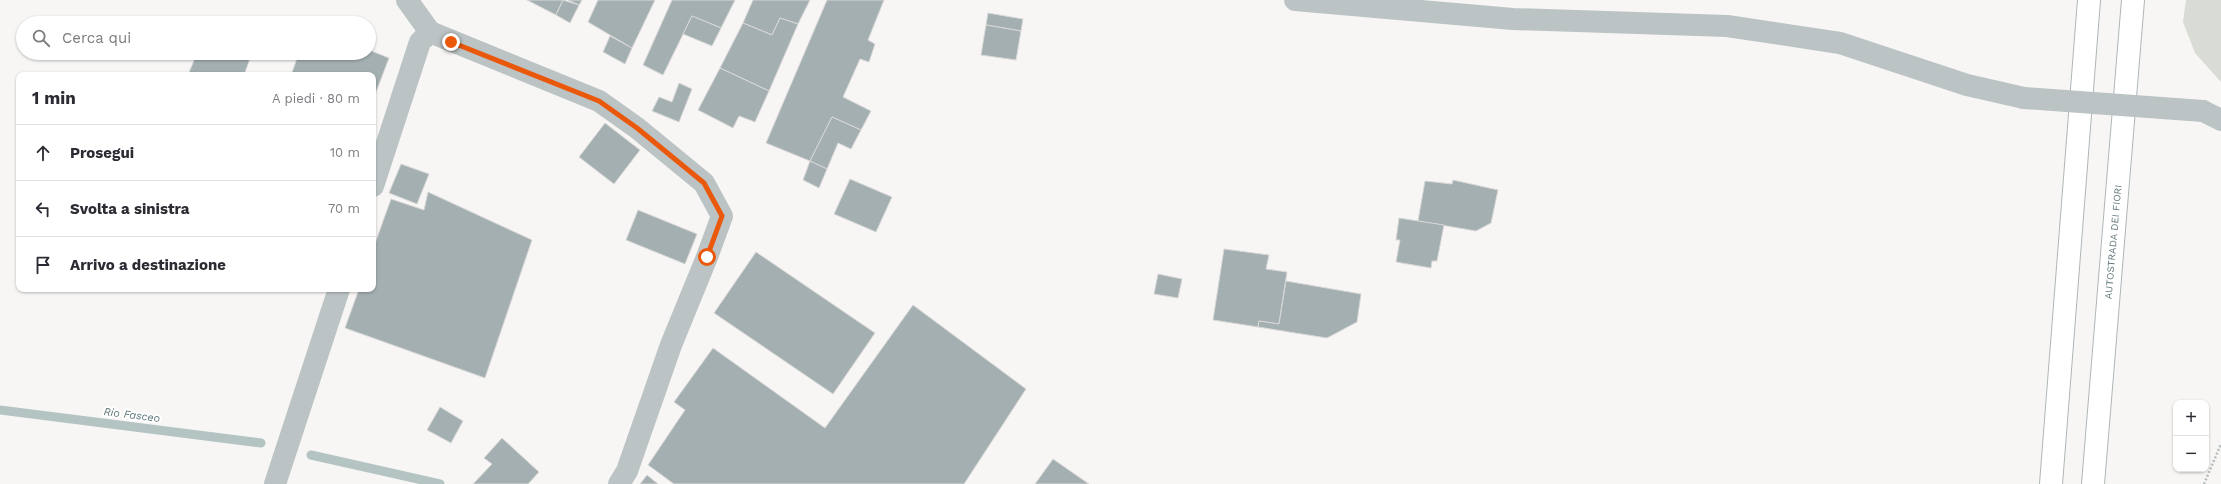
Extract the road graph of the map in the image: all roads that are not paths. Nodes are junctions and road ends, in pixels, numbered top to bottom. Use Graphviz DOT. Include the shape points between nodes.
graph roads {
  1 [pos="407,0"];
  2 [pos="1295,0"];
  3 [pos="2089,0"];
  4 [pos="2133,0"];
  5 [pos="430,32"];
  6 [pos="2212,115"];
  7 [pos="376,177"];
  8 [pos="338,292"];
  9 [pos="274,484"];
  10 [pos="619,484"];
  11 [pos="2051,484"];
  12 [pos="2093,484"];
  1 -- 5 [label="street"];
  2 -- 6 [label="street, bridge" via="1513,19 1727,26 1840,43 1967,85 2024,98"];
  3 -- 11 [label="highway"];
  4 -- 12 [label="highway, AUTOSTRADA DEI FIORI"];
  5 -- 7 [label="street" via="420,42"];
  5 -- 10 [label="street" via="599,101 637,128 704,183 722,216 670,345 627,471"];
  8 -- 9 [label="street"];
}
